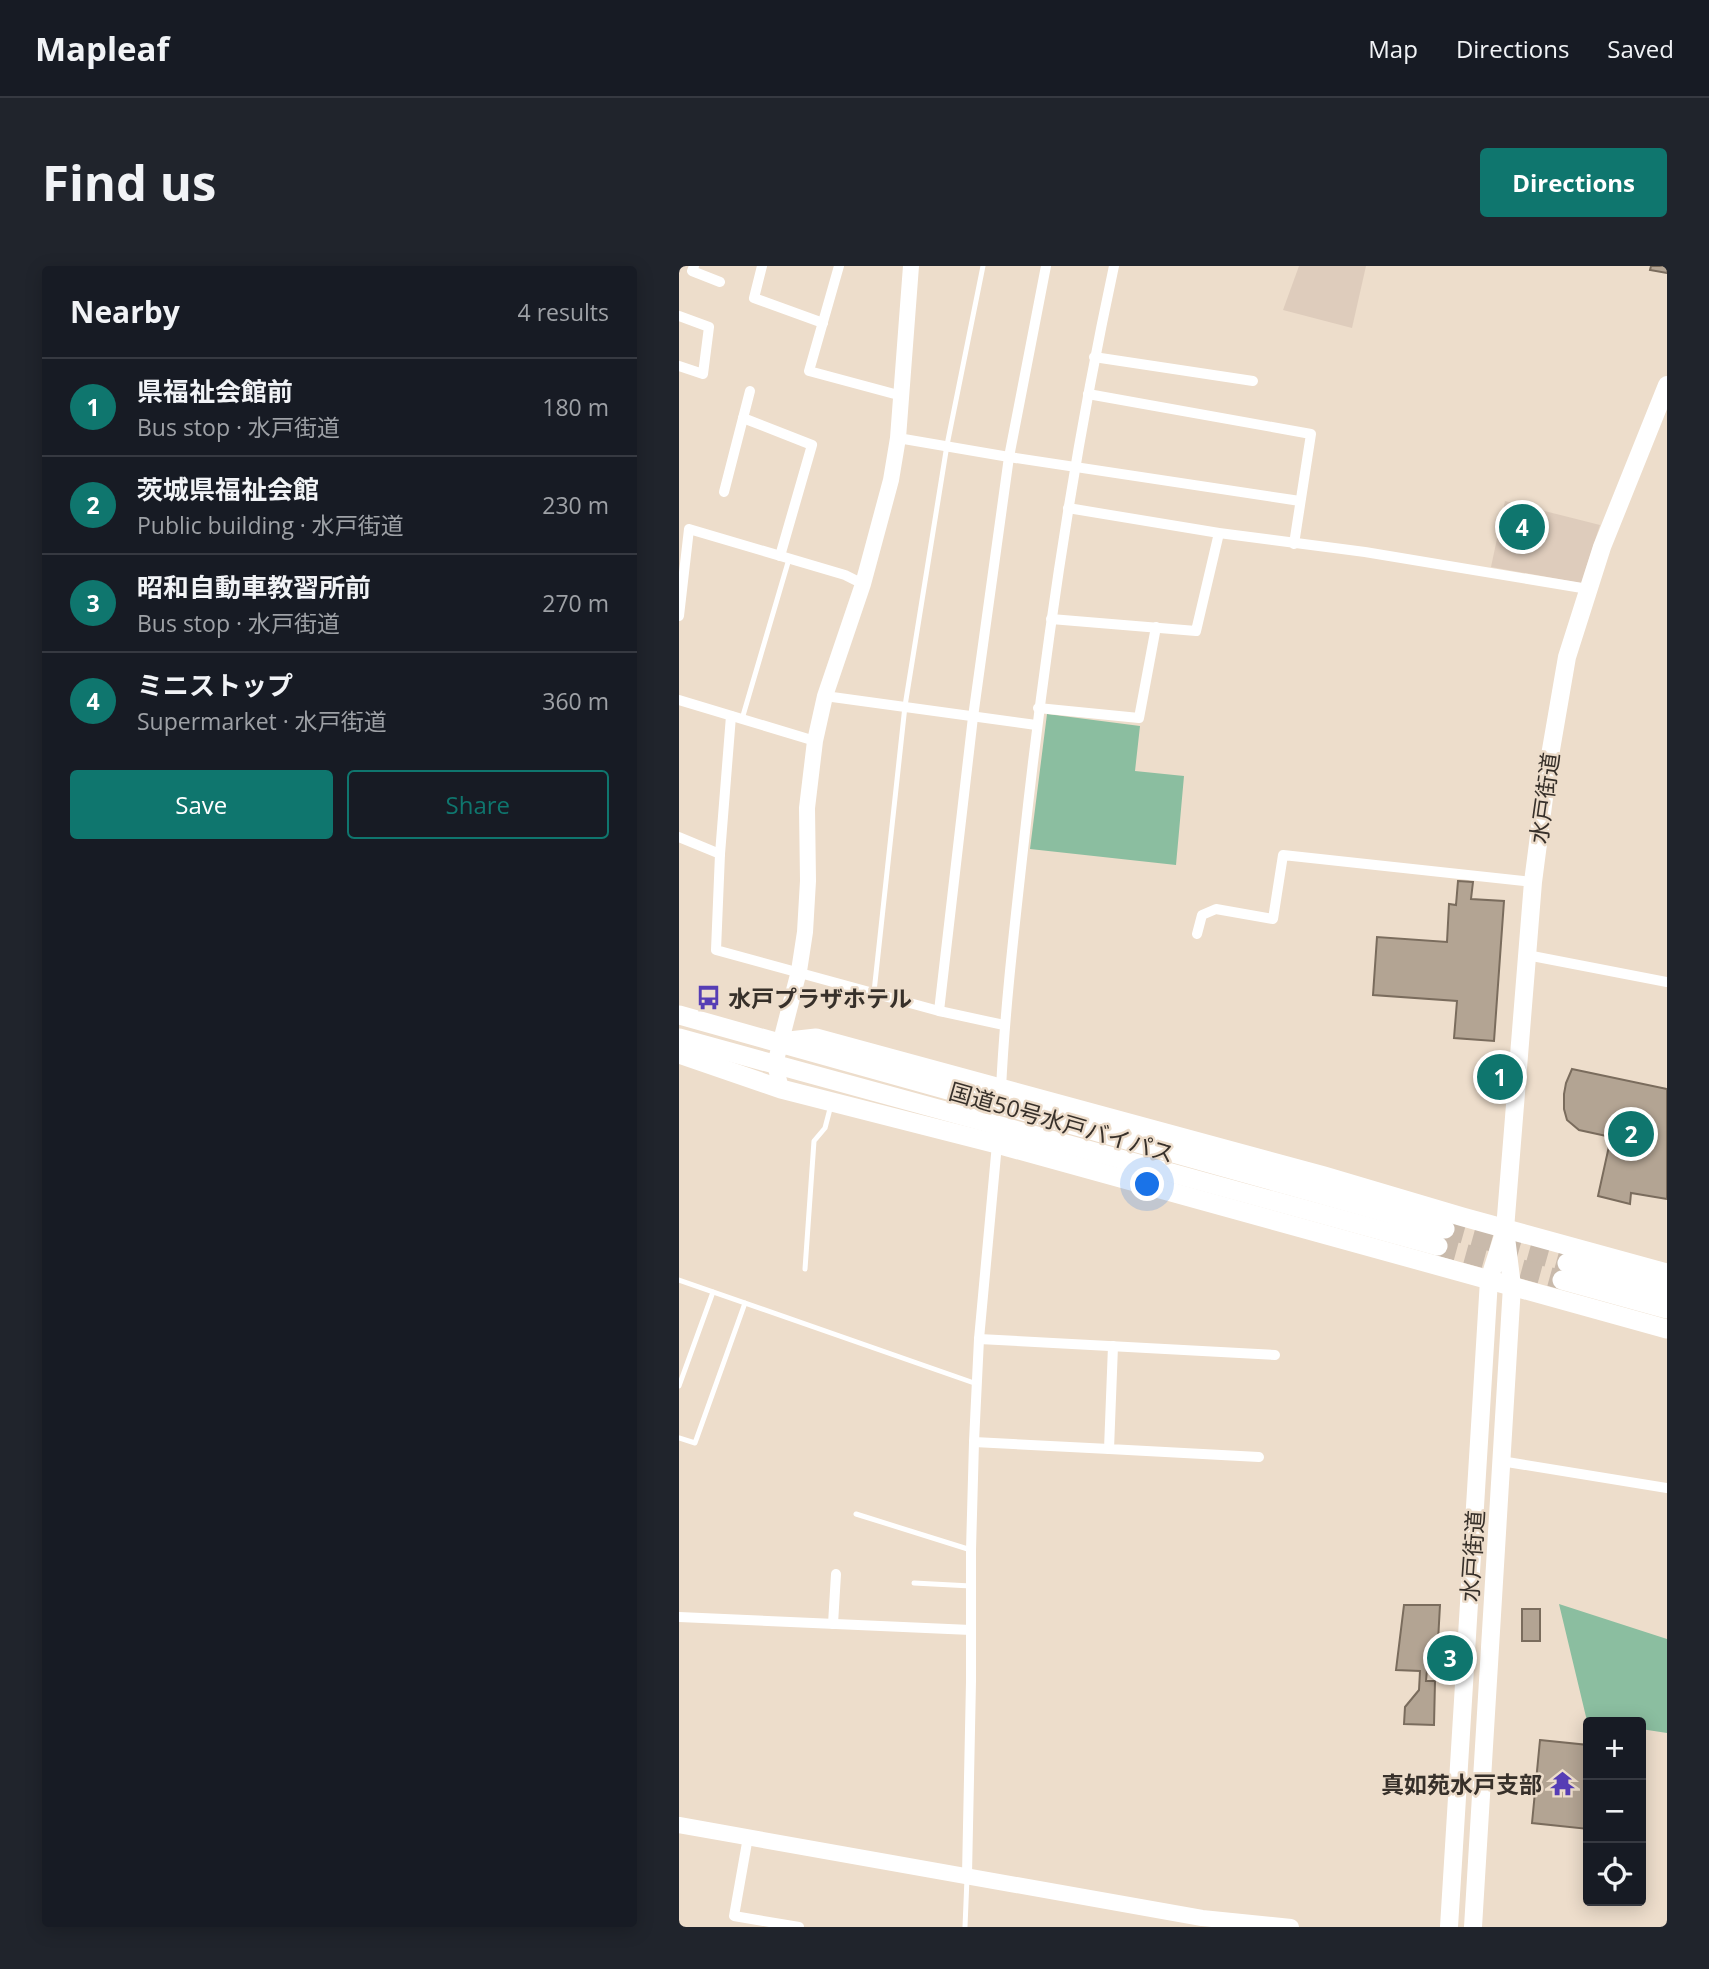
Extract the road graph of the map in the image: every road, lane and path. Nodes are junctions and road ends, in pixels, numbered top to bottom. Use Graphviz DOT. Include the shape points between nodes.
graph roads {
  1 [pos="694,266"];
  2 [pos="762,266"];
  3 [pos="839,266"];
  4 [pos="911,266"];
  5 [pos="983,266"];
  6 [pos="1046,266"];
  7 [pos="1115,266"];
  8 [pos="720,282"];
  9 [pos="679,316"];
  10 [pos="823,323"];
  11 [pos="1094,357"];
  12 [pos="679,366"];
  13 [pos="1252,381"];
  14 [pos="1667,385"];
  15 [pos="750,391"];
  16 [pos="1088,394"];
  17 [pos="902,396"];
  18 [pos="743,418"];
  19 [pos="898,438"];
  20 [pos="947,445"];
  21 [pos="1009,457"];
  22 [pos="1075,466"];
  23 [pos="724,492"];
  24 [pos="1300,501"];
  25 [pos="1068,508"];
  26 [pos="684,528"];
  27 [pos="1219,533"];
  28 [pos="1294,544"];
  29 [pos="784,557"];
  30 [pos="863,584"];
  31 [pos="1588,589"];
  32 [pos="679,616"];
  33 [pos="1052,620"];
  34 [pos="1156,627"];
  35 [pos="825,696"];
  36 [pos="679,700"];
  37 [pos="905,706"];
  38 [pos="1038,708"];
  39 [pos="973,716"];
  40 [pos="737,717"];
  41 [pos="1036,725"];
  42 [pos="815,741"];
  43 [pos="679,837"];
  44 [pos="720,854"];
  45 [pos="1533,882"];
  46 [pos="1197,934"];
  47 [pos="1527,955"];
  48 [pos="799,971"];
  49 [pos="1667,982"];
  50 [pos="874,992"];
  51 [pos="940,1011"];
  52 [pos="679,1015"];
  53 [pos="1004,1025"];
  54 [pos="679,1038"];
  55 [pos="780,1042"];
  56 [pos="679,1055"];
  57 [pos="775,1064"];
  58 [pos="1001,1088"];
  59 [pos="781,1089"];
  60 [pos="831,1102"];
  61 [pos="997,1144"];
  62 [pos="1505,1229"];
  63 [pos="805,1269"];
  64 [pos="1667,1273"];
  65 [pos="1489,1280"];
  66 [pos="680,1281"];
  67 [pos="1513,1286"];
  68 [pos="679,1290"];
  69 [pos="1667,1291"];
  70 [pos="713,1292"];
  71 [pos="745,1303"];
  72 [pos="1667,1309"];
  73 [pos="1667,1329"];
  74 [pos="979,1339"];
  75 [pos="1113,1346"];
  76 [pos="1275,1354"];
  77 [pos="977,1384"];
  78 [pos="679,1386"];
  79 [pos="679,1438"];
  80 [pos="974,1442"];
  81 [pos="1109,1449"];
  82 [pos="1259,1457"];
  83 [pos="1501,1461"];
  84 [pos="1667,1488"];
  85 [pos="856,1514"];
  86 [pos="971,1550"];
  87 [pos="836,1574"];
  88 [pos="914,1583"];
  89 [pos="971,1586"];
  90 [pos="679,1617"];
  91 [pos="833,1624"];
  92 [pos="971,1630"];
  93 [pos="679,1825"];
  94 [pos="748,1837"];
  95 [pos="967,1875"];
  96 [pos="766,1924"];
  97 [pos="1229,1924"];
  98 [pos="799,1927"];
  99 [pos="965,1927"];
  100 [pos="1291,1927"];
  101 [pos="1449,1927"];
  102 [pos="1473,1927"];
  1 -- 8 [label="street" via="692,271"];
  2 -- 10 [label="street" via="754,298"];
  3 -- 10 [label="street"];
  4 -- 17 [label="street"];
  5 -- 20 [label="lane"];
  6 -- 21 [label="street"];
  7 -- 11 [label="street"];
  9 -- 12 [label="street" via="709,327 703,374"];
  10 -- 17 [label="street" via="809,372"];
  11 -- 13 [label="street"];
  11 -- 16 [label="street"];
  14 -- 31 [label="main road, 水戸街道"];
  15 -- 18 [label="street"];
  16 -- 22 [label="street"];
  16 -- 24 [label="street" via="1311,434"];
  17 -- 19 [label="street"];
  18 -- 23 [label="street"];
  18 -- 29 [label="street" via="812,445"];
  19 -- 20 [label="street"];
  19 -- 30 [label="street"];
  20 -- 21 [label="street"];
  20 -- 37 [label="lane"];
  21 -- 22 [label="street"];
  21 -- 39 [label="street"];
  22 -- 24 [label="street"];
  22 -- 25 [label="street"];
  24 -- 28 [label="street"];
  25 -- 27 [label="street"];
  25 -- 33 [label="street"];
  26 -- 29 [label="street"];
  26 -- 32 [label="street"];
  27 -- 28 [label="street"];
  27 -- 34 [label="street" via="1196,631"];
  28 -- 31 [label="street"];
  29 -- 30 [label="street"];
  29 -- 40 [label="lane"];
  30 -- 35 [label="street"];
  31 -- 45 [label="main road, 水戸街道" via="1567,657"];
  33 -- 34 [label="street"];
  33 -- 38 [label="street"];
  34 -- 38 [label="street" via="1139,718"];
  35 -- 37 [label="street"];
  35 -- 42 [label="street"];
  36 -- 40 [label="street"];
  37 -- 39 [label="street"];
  37 -- 50 [label="lane"];
  38 -- 41 [label="street"];
  39 -- 41 [label="street"];
  39 -- 51 [label="street"];
  40 -- 42 [label="street"];
  40 -- 44 [label="street"];
  41 -- 53 [label="street"];
  42 -- 48 [label="street" via="807,808 807,915"];
  43 -- 44 [label="street"];
  44 -- 48 [label="street" via="716,950"];
  45 -- 46 [label="street" via="1283,855 1273,919 1216,909 1202,915"];
  45 -- 47 [label="main road, 水戸街道"];
  47 -- 49 [label="street"];
  47 -- 62 [label="main road, 水戸街道"];
  48 -- 50 [label="street"];
  48 -- 55 [label="street"];
  50 -- 51 [label="street"];
  51 -- 53 [label="street"];
  52 -- 55 [label="highway, 国道50号水戸バイパス"];
  53 -- 58 [label="street"];
  54 -- 57 [label="highway, 国道50号水戸バイパス"];
  55 -- 57 [label="street"];
  55 -- 57 [label="highway, 国道50号水戸バイパス" via="1442,1238"];
  55 -- 58 [label="highway" via="816,1038"];
  56 -- 59 [label="highway"];
  57 -- 59 [label="street"];
  58 -- 62 [label="highway"];
  59 -- 60 [label="highway"];
  60 -- 61 [label="highway"];
  60 -- 63 [label="lane" via="825,1128 814,1141"];
  61 -- 65 [label="highway"];
  61 -- 74 [label="street"];
  62 -- 64 [label="highway"];
  62 -- 65 [label="main road, 水戸街道"];
  62 -- 67 [label="main road, 水戸街道"];
  65 -- 67 [label="highway"];
  65 -- 101 [label="main road, 水戸街道"];
  66 -- 68 [label="lane"];
  66 -- 70 [label="lane"];
  67 -- 73 [label="highway"];
  67 -- 83 [label="main road, 水戸街道"];
  69 -- 72 [label="highway" via="1565,1271"];
  70 -- 71 [label="lane"];
  70 -- 78 [label="lane"];
  71 -- 77 [label="lane"];
  71 -- 79 [label="lane" via="695,1443"];
  74 -- 75 [label="street"];
  74 -- 77 [label="street"];
  75 -- 76 [label="street"];
  75 -- 81 [label="street"];
  77 -- 80 [label="street"];
  80 -- 81 [label="street"];
  80 -- 86 [label="street"];
  81 -- 82 [label="street"];
  83 -- 84 [label="street"];
  83 -- 102 [label="main road, 水戸街道"];
  85 -- 86 [label="lane"];
  86 -- 89 [label="street"];
  87 -- 91 [label="street"];
  88 -- 89 [label="lane"];
  89 -- 92 [label="street"];
  90 -- 91 [label="street"];
  91 -- 92 [label="street"];
  92 -- 95 [label="street"];
  93 -- 94 [label="street"];
  94 -- 95 [label="street"];
  94 -- 96 [label="street" via="734,1916"];
  95 -- 97 [label="street"];
  95 -- 99 [label="lane"];
  96 -- 98 [label="street"];
  97 -- 100 [label="street"];
}
